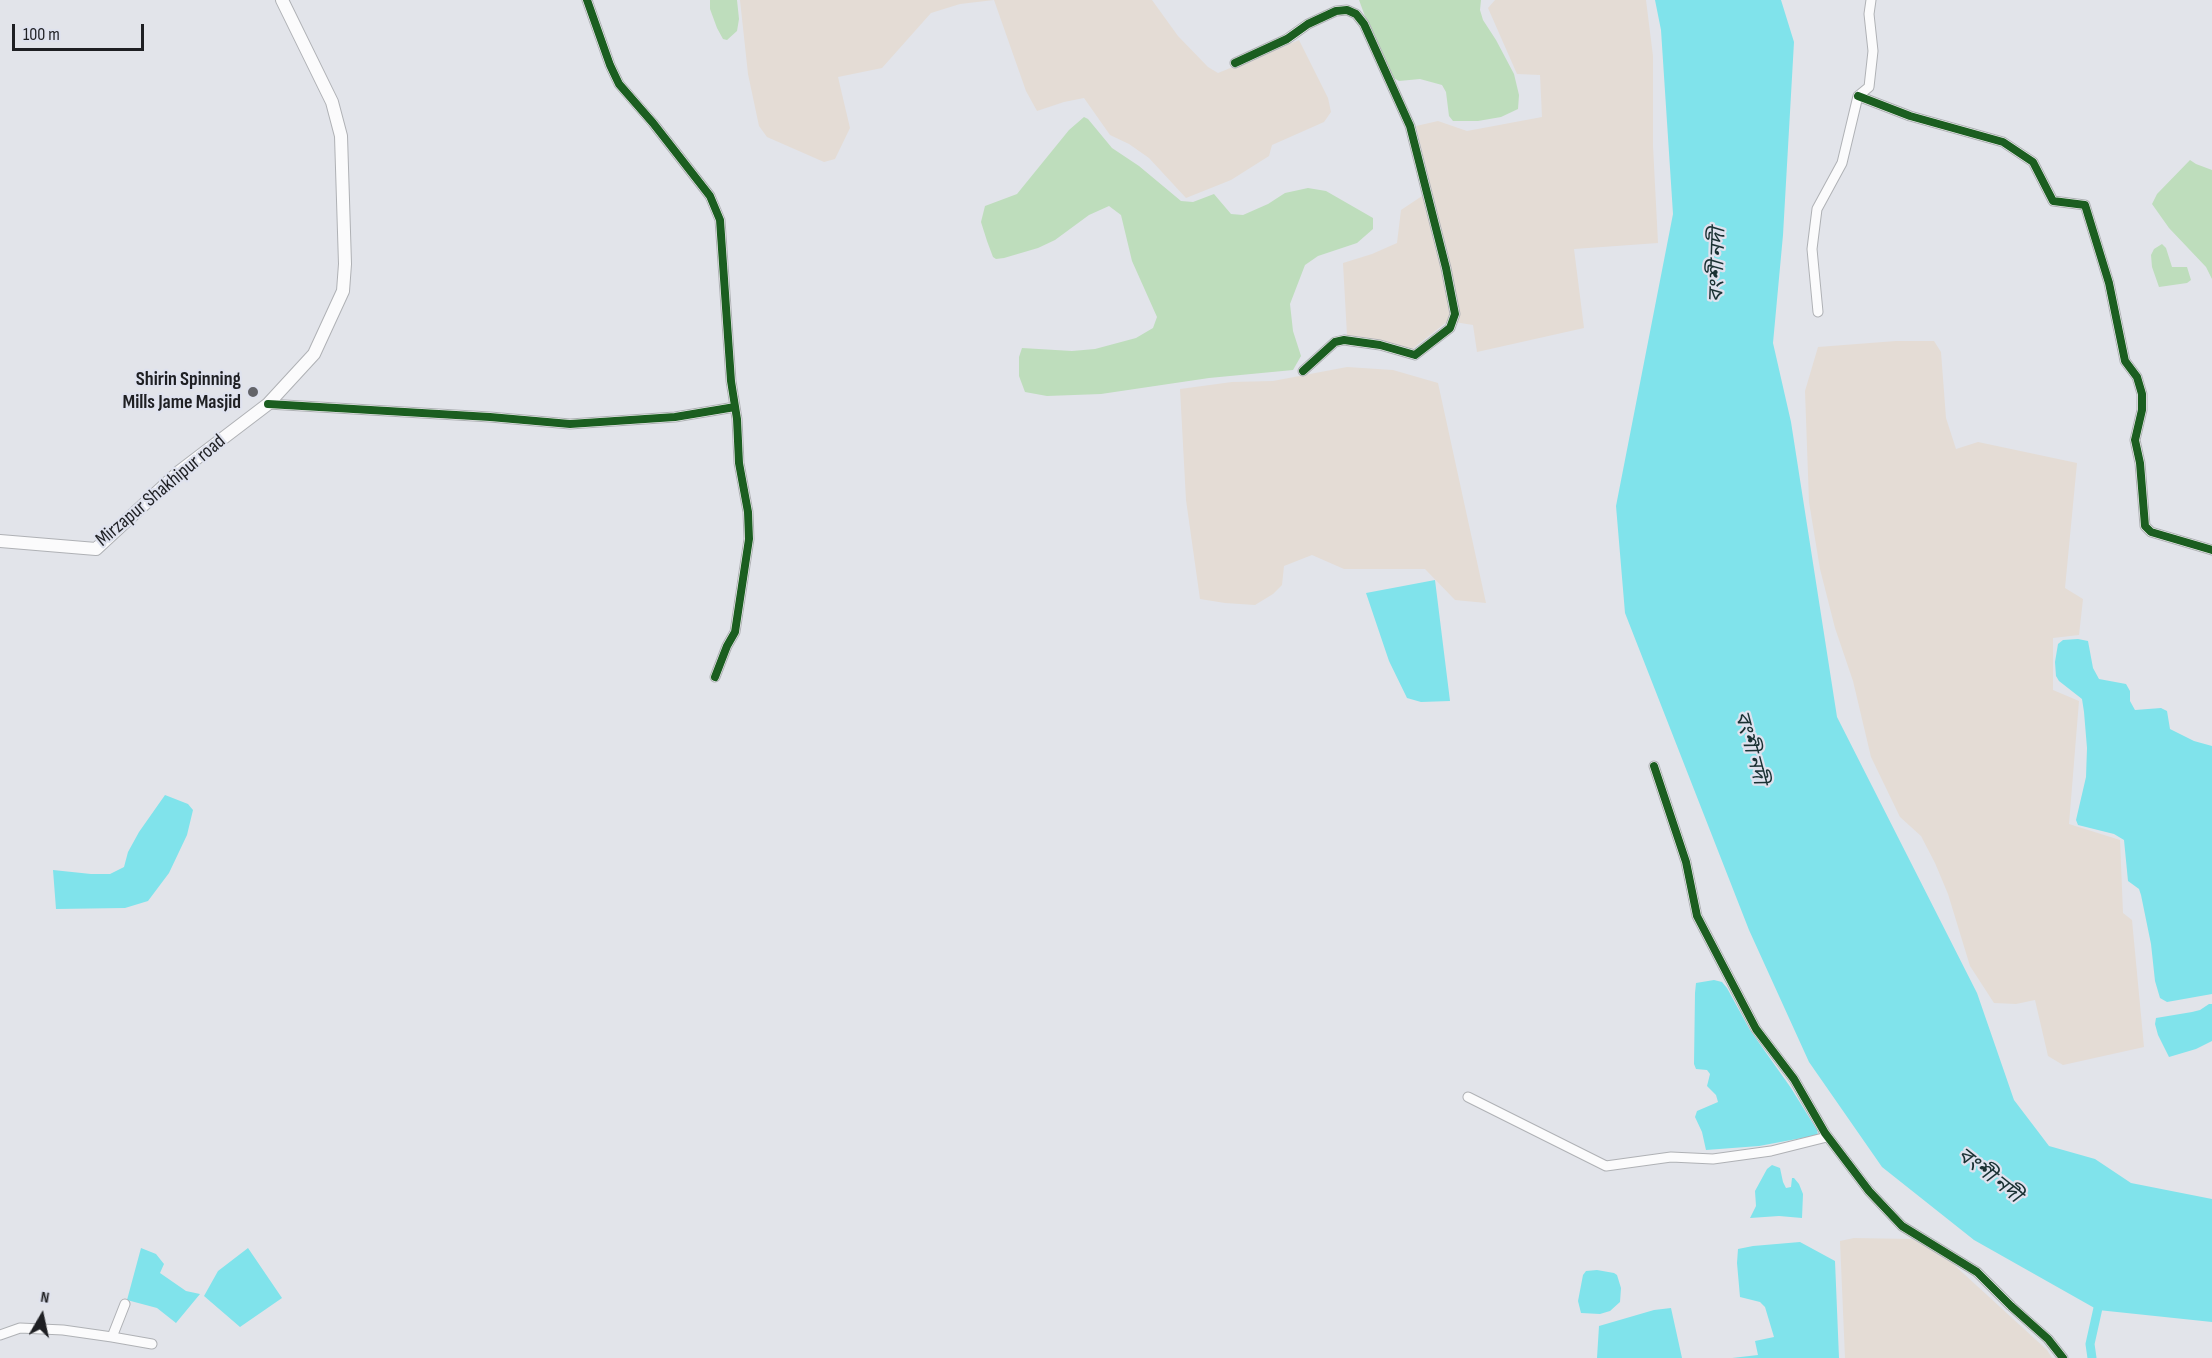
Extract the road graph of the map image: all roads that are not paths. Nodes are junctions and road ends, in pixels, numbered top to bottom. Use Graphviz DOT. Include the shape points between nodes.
graph roads {
  1 [pos="282,0"];
  2 [pos="587,0"];
  3 [pos="1871,0"];
  4 [pos="1235,63"];
  5 [pos="1858,96"];
  6 [pos="1818,312"];
  7 [pos="1303,371"];
  8 [pos="268,404"];
  9 [pos="735,407"];
  10 [pos="0,541"];
  11 [pos="2212,550"];
  12 [pos="715,677"];
  13 [pos="1654,766"];
  14 [pos="1468,1097"];
  15 [pos="1827,1137"];
  16 [pos="125,1305"];
  17 [pos="0,1335"];
  18 [pos="112,1337"];
  19 [pos="152,1344"];
  20 [pos="2063,1358"];
  1 -- 8 [label="main road, Mirzapur Shakhipur road" via="332,102 341,136 345,264 343,291 314,354"];
  2 -- 9 [label="street" via="620,84 710,196 720,220"];
  3 -- 5 [label="street" via="1873,51 1869,87"];
  4 -- 7 [label="street" via="1336,11 1356,14 1410,126 1446,268 1455,314 1450,328 1415,355 1344,340 1335,342"];
  5 -- 6 [label="street" via="1842,163 1817,209 1812,249"];
  5 -- 11 [label="street" via="1910,117 2003,142 2033,162 2053,201 2085,205 2109,283 2125,362 2137,377 2142,394 2135,440 2145,526 2151,532"];
  8 -- 9 [label="street" via="570,424 675,417"];
  8 -- 10 [label="main road, Mirzapur Shakhipur road" via="180,471 96,549"];
  9 -- 12 [label="street" via="749,539 735,632"];
  13 -- 15 [label="street" via="1686,862 1696,916 1756,1029 1794,1079"];
  14 -- 15 [label="street" via="1606,1166 1671,1157 1713,1159 1771,1151"];
  15 -- 20 [label="street" via="1902,1226 1977,1272"];
  16 -- 18 [label="street"];
  17 -- 18 [label="street" via="20,1328"];
  18 -- 19 [label="street"];
}
